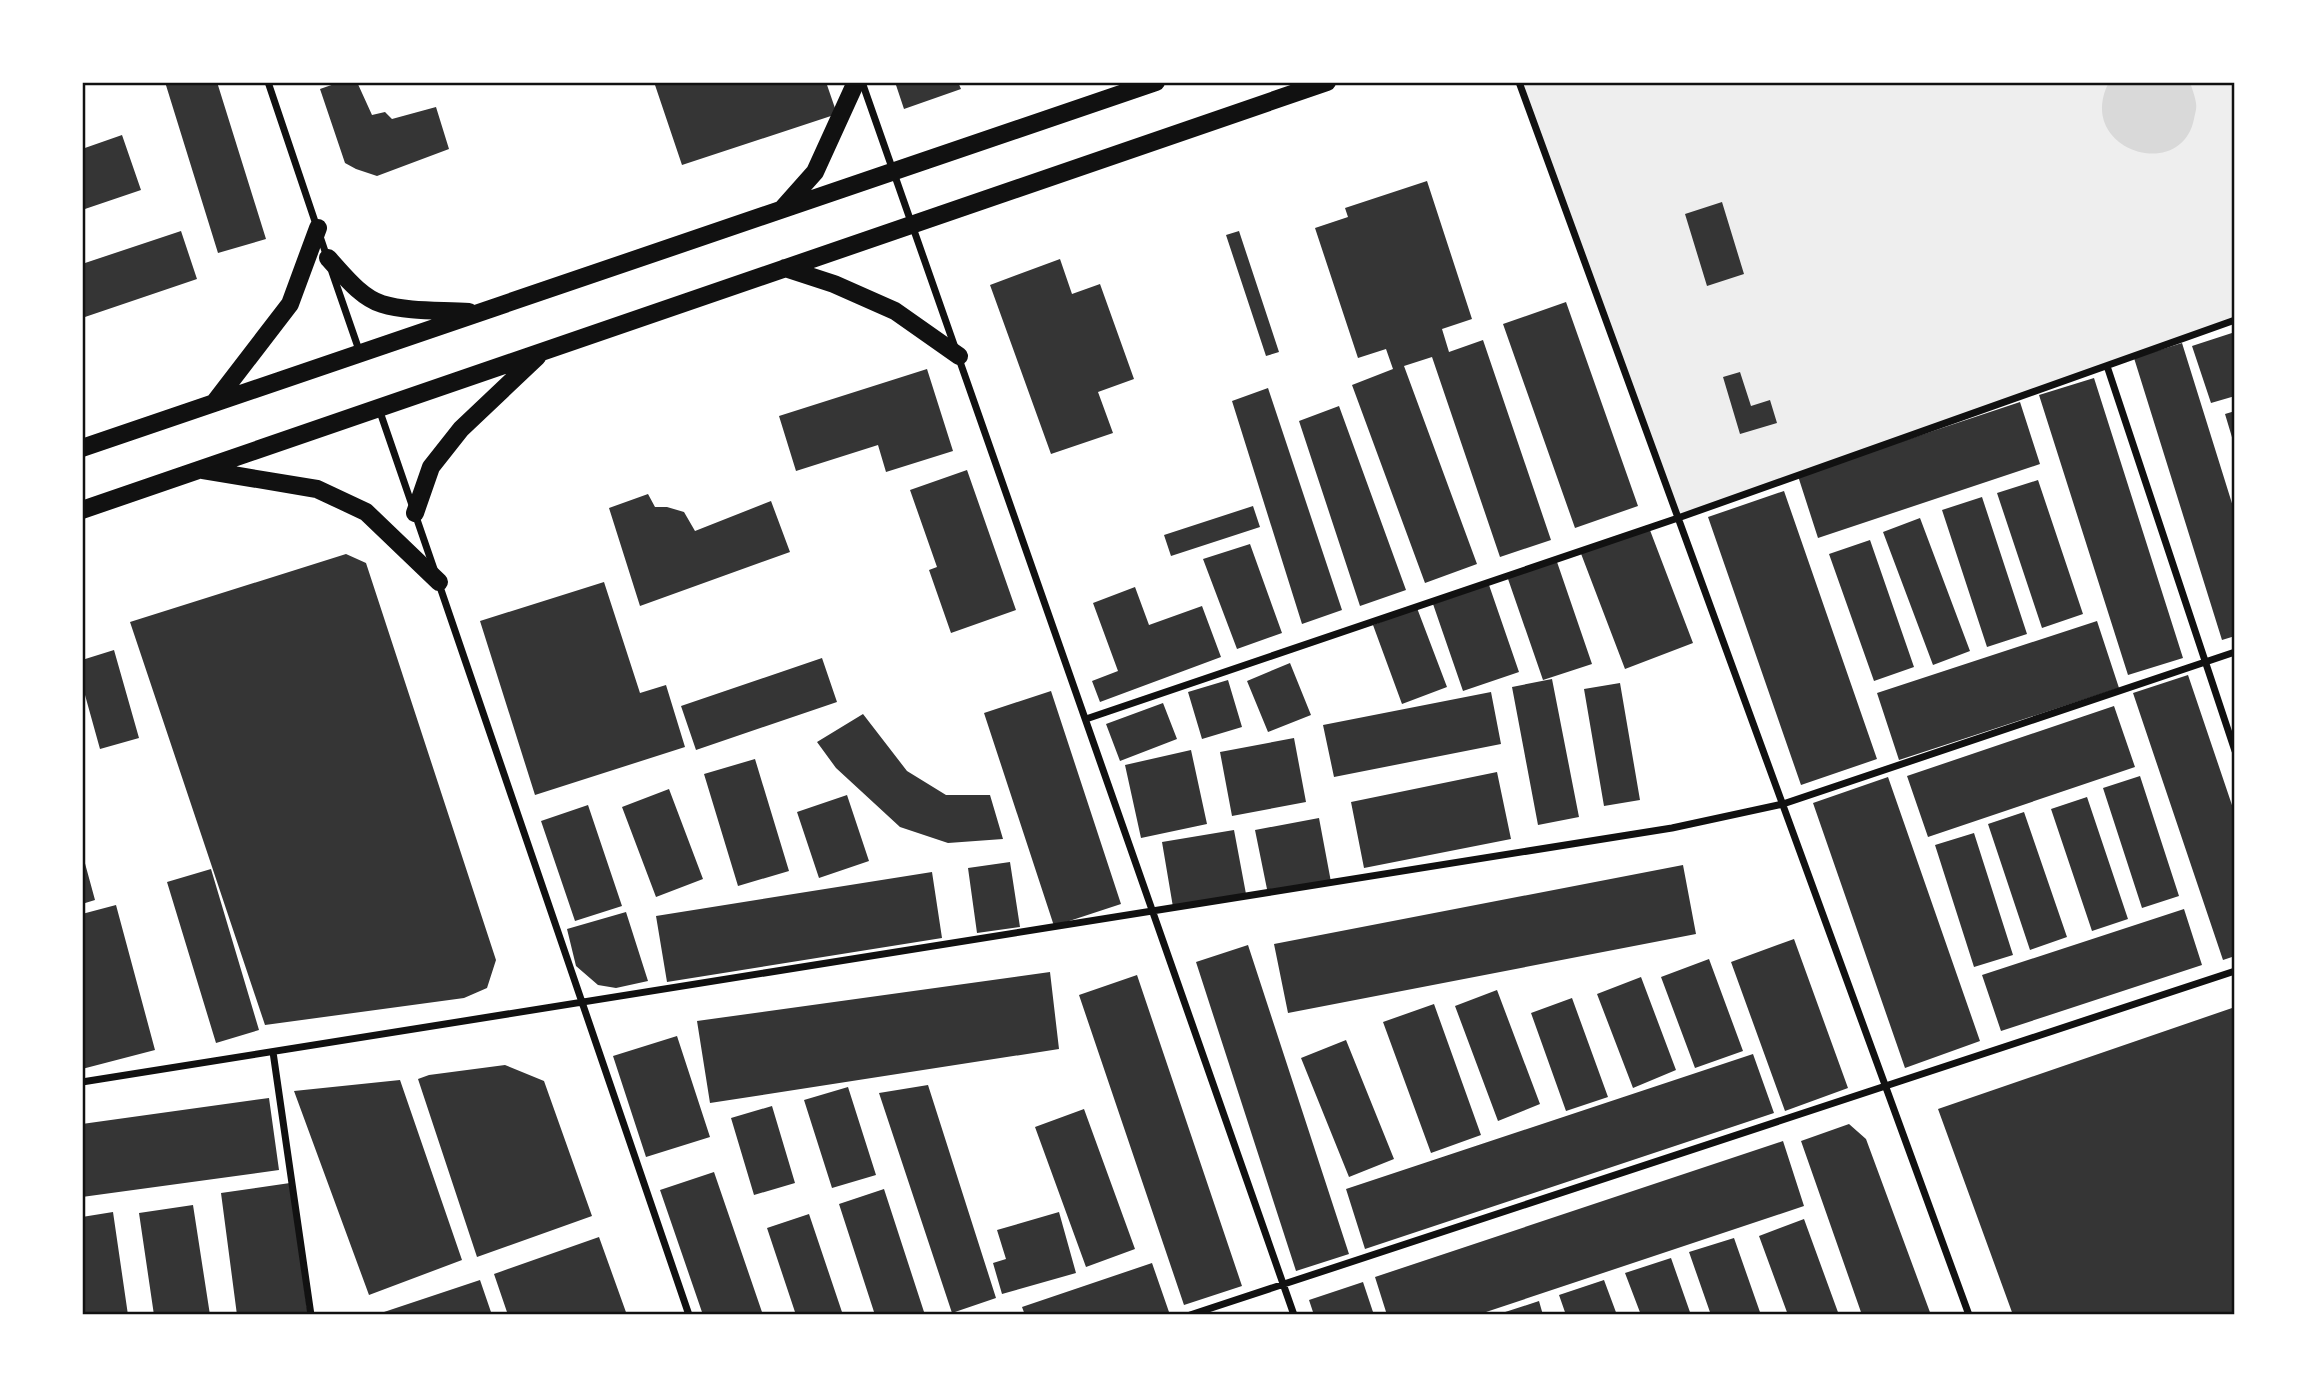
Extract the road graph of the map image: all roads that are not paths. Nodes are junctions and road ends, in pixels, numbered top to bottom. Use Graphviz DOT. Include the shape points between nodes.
graph roads {
  1 [pos="268,82"];
  2 [pos="856,82"];
  3 [pos="862,82"];
  4 [pos="1156,82"];
  5 [pos="1328,82"];
  6 [pos="1519,82"];
  7 [pos="894,172"];
  8 [pos="782,210"];
  9 [pos="913,225"];
  10 [pos="318,229"];
  11 [pos="328,258"];
  12 [pos="785,268"];
  13 [pos="480,313"];
  14 [pos="2235,320"];
  15 [pos="543,352"];
  16 [pos="360,354"];
  17 [pos="959,356"];
  18 [pos="2107,366"];
  19 [pos="214,403"];
  20 [pos="379,408"];
  21 [pos="82,449"];
  22 [pos="200,470"];
  23 [pos="82,510"];
  24 [pos="415,513"];
  25 [pos="1678,518"];
  26 [pos="439,582"];
  27 [pos="2235,652"];
  28 [pos="2205,662"];
  29 [pos="1086,719"];
  30 [pos="2235,751"];
  31 [pos="1783,804"];
  32 [pos="1154,911"];
  33 [pos="2235,971"];
  34 [pos="582,1002"];
  35 [pos="273,1052"];
  36 [pos="82,1082"];
  37 [pos="1886,1086"];
  38 [pos="1285,1284"];
  39 [pos="311,1315"];
  40 [pos="689,1315"];
  41 [pos="1190,1315"];
  42 [pos="1294,1315"];
  43 [pos="1969,1315"];
  1 -- 10 [label="street"];
  2 -- 8 [label="main road" via="816,172"];
  3 -- 7 [label="street"];
  4 -- 7 [label="main road"];
  5 -- 9 [label="main road"];
  6 -- 25 [label="street"];
  7 -- 8 [label="main road"];
  7 -- 9 [label="street"];
  8 -- 13 [label="main road"];
  9 -- 12 [label="main road"];
  9 -- 17 [label="street"];
  10 -- 11 [label="street"];
  10 -- 19 [label="main road" via="290,304"];
  11 -- 13 [label="main road" via="357,289 380,303"];
  11 -- 16 [label="street"];
  12 -- 15 [label="main road"];
  12 -- 17 [label="main road" via="895,311"];
  13 -- 16 [label="main road"];
  14 -- 18 [label="street"];
  15 -- 20 [label="main road"];
  15 -- 24 [label="main road" via="461,429 430,467"];
  16 -- 19 [label="main road"];
  17 -- 29 [label="street"];
  18 -- 25 [label="street"];
  18 -- 28 [label="street"];
  19 -- 21 [label="main road"];
  20 -- 22 [label="main road"];
  20 -- 24 [label="street"];
  22 -- 23 [label="main road"];
  22 -- 26 [label="main road" via="317,489 366,512"];
  24 -- 26 [label="street"];
  25 -- 29 [label="street"];
  25 -- 31 [label="street"];
  26 -- 34 [label="street"];
  27 -- 28 [label="street"];
  28 -- 30 [label="street"];
  28 -- 31 [label="street"];
  29 -- 32 [label="street"];
  31 -- 32 [label="street" via="1672,828"];
  31 -- 37 [label="street"];
  32 -- 34 [label="street"];
  32 -- 38 [label="street"];
  33 -- 37 [label="street"];
  34 -- 35 [label="street"];
  34 -- 40 [label="street"];
  35 -- 36 [label="street"];
  35 -- 39 [label="street"];
  37 -- 38 [label="street"];
  37 -- 43 [label="street"];
  38 -- 41 [label="street"];
  38 -- 42 [label="street"];
}
